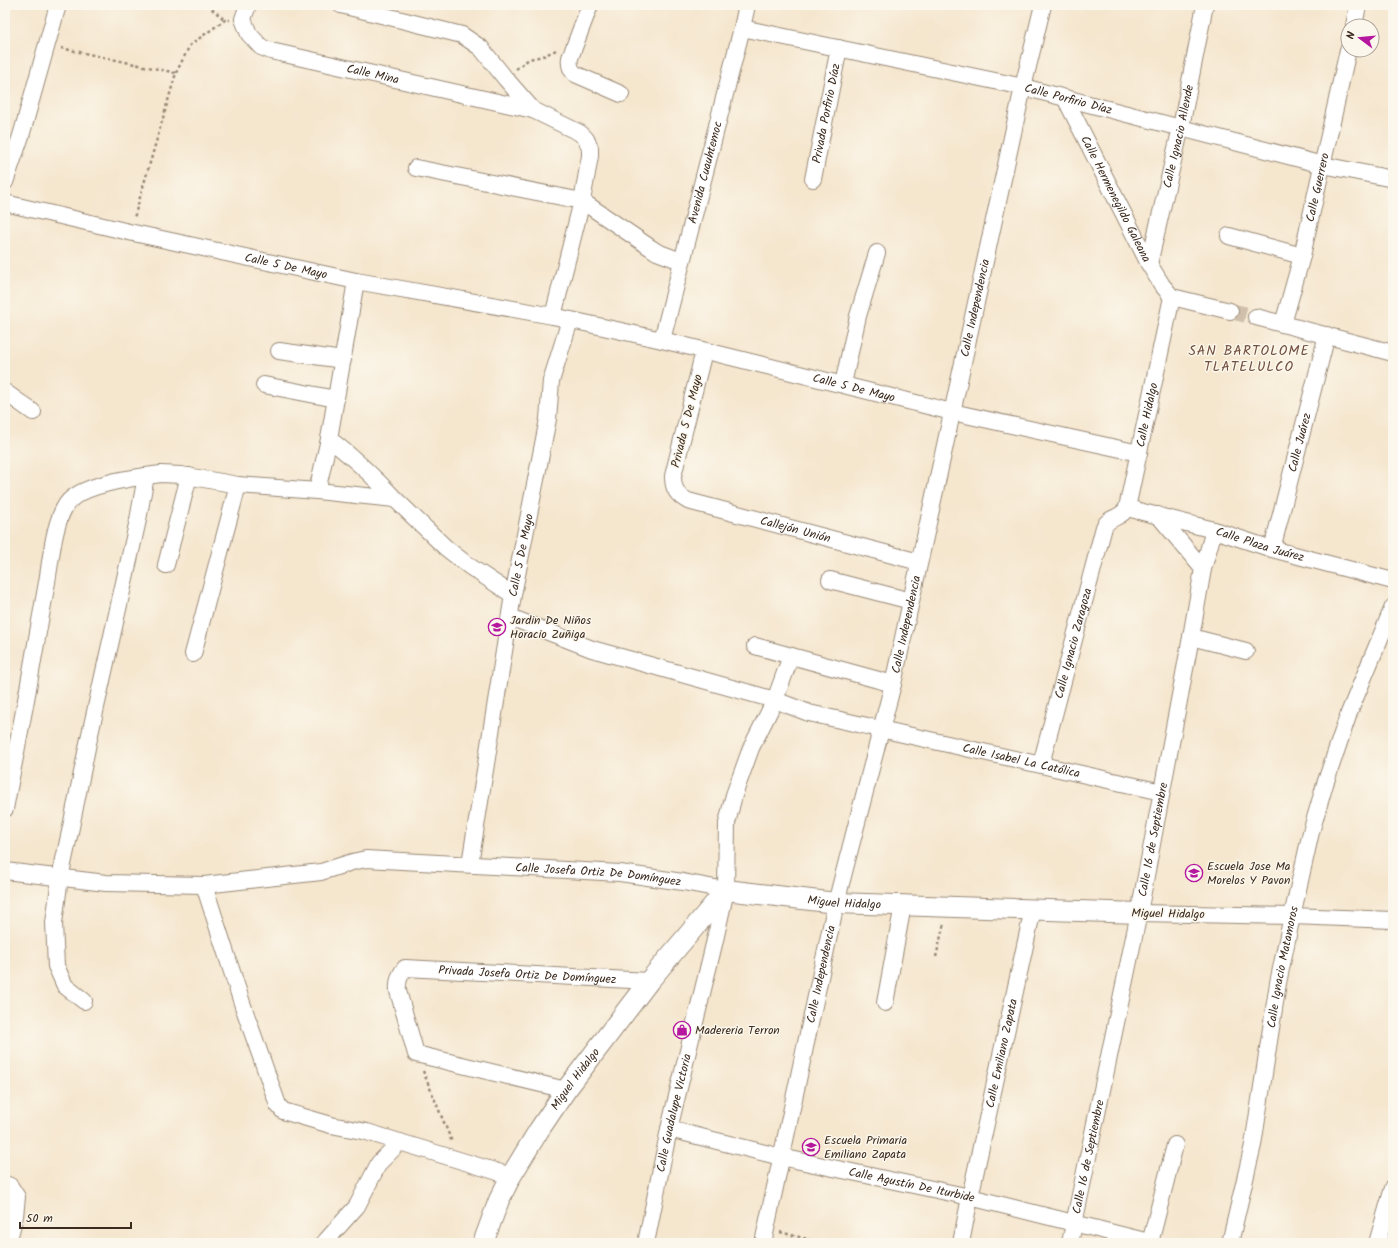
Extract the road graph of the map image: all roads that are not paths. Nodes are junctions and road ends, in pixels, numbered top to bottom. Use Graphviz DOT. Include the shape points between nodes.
graph roads {
  1 [pos="58,5"];
  2 [pos="341,5"];
  3 [pos="590,5"];
  4 [pos="747,5"];
  5 [pos="1043,5"];
  6 [pos="1358,5"];
  7 [pos="1205,6"];
  8 [pos="246,12"];
  9 [pos="1356,18"];
  10 [pos="742,28"];
  11 [pos="839,48"];
  12 [pos="1346,58"];
  13 [pos="1023,87"];
  14 [pos="621,94"];
  15 [pos="1065,98"];
  16 [pos="533,110"];
  17 [pos="1181,127"];
  18 [pos="1323,165"];
  19 [pos="416,168"];
  20 [pos="813,179"];
  21 [pos="1393,179"];
  22 [pos="5,182"];
  23 [pos="582,201"];
  24 [pos="5,203"];
  25 [pos="1229,236"];
  26 [pos="877,253"];
  27 [pos="1302,256"];
  28 [pos="681,261"];
  29 [pos="1149,264"];
  30 [pos="356,281"];
  31 [pos="1172,296"];
  32 [pos="1230,311"];
  33 [pos="553,316"];
  34 [pos="1256,317"];
  35 [pos="570,320"];
  36 [pos="1283,324"];
  37 [pos="1327,335"];
  38 [pos="662,340"];
  39 [pos="279,351"];
  40 [pos="704,351"];
  41 [pos="1393,353"];
  42 [pos="343,360"];
  43 [pos="843,384"];
  44 [pos="264,385"];
  45 [pos="5,392"];
  46 [pos="336,399"];
  47 [pos="33,412"];
  48 [pos="952,412"];
  49 [pos="329,439"];
  50 [pos="1139,453"];
  51 [pos="146,476"];
  52 [pos="189,476"];
  53 [pos="238,484"];
  54 [pos="317,491"];
  55 [pos="676,492"];
  56 [pos="395,499"];
  57 [pos="1127,508"];
  58 [pos="1158,516"];
  59 [pos="1214,530"];
  60 [pos="1272,549"];
  61 [pos="919,562"];
  62 [pos="166,565"];
  63 [pos="1203,569"];
  64 [pos="830,580"];
  65 [pos="1393,581"];
  66 [pos="513,595"];
  67 [pos="911,601"];
  68 [pos="1393,607"];
  69 [pos="510,617"];
  70 [pos="1192,637"];
  71 [pos="755,646"];
  72 [pos="1246,651"];
  73 [pos="193,654"];
  74 [pos="791,656"];
  75 [pos="893,684"];
  76 [pos="774,700"];
  77 [pos="882,730"];
  78 [pos="1041,764"];
  79 [pos="1162,792"];
  80 [pos="5,809"];
  81 [pos="470,864"];
  82 [pos="5,871"];
  83 [pos="60,878"];
  84 [pos="204,885"];
  85 [pos="726,890"];
  86 [pos="836,903"];
  87 [pos="903,905"];
  88 [pos="1033,909"];
  89 [pos="1140,913"];
  90 [pos="1292,916"];
  91 [pos="1393,920"];
  92 [pos="649,981"];
  93 [pos="84,1001"];
  94 [pos="885,1003"];
  95 [pos="566,1090"];
  96 [pos="669,1128"];
  97 [pos="400,1142"];
  98 [pos="1175,1145"];
  99 [pos="781,1157"];
  100 [pos="511,1176"];
  101 [pos="5,1184"];
  102 [pos="1393,1188"];
  103 [pos="970,1197"];
  104 [pos="1074,1222"];
  105 [pos="764,1236"];
  106 [pos="8,1243"];
  107 [pos="324,1243"];
  108 [pos="483,1243"];
  109 [pos="646,1243"];
  110 [pos="961,1243"];
  111 [pos="1070,1243"];
  112 [pos="1151,1243"];
  113 [pos="1230,1243"];
  114 [pos="1377,1243"];
  1 -- 22 [label="street" via="21,136"];
  2 -- 16 [label="street, Calle Mina" via="462,35 482,48"];
  3 -- 14 [label="street" via="569,64 575,74"];
  4 -- 10 [label="street, Avenida Cuauhtemoc"];
  5 -- 13 [label="street, Calle Independencia"];
  6 -- 9 [label="street"];
  7 -- 17 [label="street, Calle Ignacio Allende"];
  8 -- 16 [label="street, Calle Mina" via="249,34 261,47 271,51"];
  10 -- 11 [label="street, Calle Porfirio Díaz"];
  10 -- 28 [label="street, Avenida Cuauhtemoc"];
  11 -- 13 [label="street, Calle Porfirio Díaz"];
  11 -- 20 [label="street, Privada Porfirio Díaz"];
  12 -- 18 [label="street, Calle Guerrero"];
  13 -- 15 [label="street, Calle Porfirio Díaz"];
  13 -- 48 [label="street, Calle Independencia"];
  15 -- 17 [label="street, Calle Porfirio Díaz"];
  15 -- 29 [label="street, Calle Hermenegildo Galeana"];
  16 -- 23 [label="street, Calle Mina" via="580,133 586,139 590,148"];
  17 -- 18 [label="street, Calle Porfirio Díaz"];
  17 -- 29 [label="street, Calle Ignacio Allende"];
  18 -- 21 [label="street, Calle Porfirio Díaz"];
  18 -- 27 [label="street, Calle Guerrero"];
  19 -- 23 [label="street"];
  23 -- 28 [label="street" via="657,252"];
  23 -- 33 [label="street"];
  24 -- 30 [label="street, Calle 5 De Mayo"];
  25 -- 27 [label="street"];
  26 -- 43 [label="street" via="858,316"];
  27 -- 36 [label="street, Calle Guerrero"];
  28 -- 38 [label="street, Avenida Cuauhtemoc"];
  29 -- 31 [label="street, Calle Hermenegildo Galeana"];
  30 -- 33 [label="street, Calle 5 De Mayo"];
  30 -- 42 [label="street"];
  31 -- 32 [label="street"];
  31 -- 50 [label="street, Calle Hidalgo"];
  33 -- 35 [label="street, Calle 5 De Mayo"];
  34 -- 36 [label="street"];
  35 -- 38 [label="street, Calle 5 De Mayo"];
  35 -- 66 [label="street, Calle 5 De Mayo" via="551,381 548,419"];
  36 -- 37 [label="street"];
  37 -- 41 [label="street"];
  37 -- 60 [label="street, Calle Juárez"];
  38 -- 40 [label="street, Calle 5 De Mayo"];
  39 -- 42 [label="street"];
  40 -- 43 [label="street, Calle 5 De Mayo"];
  40 -- 55 [label="street, Privada 5 De Mayo" via="673,476"];
  42 -- 46 [label="street"];
  43 -- 48 [label="street, Calle 5 De Mayo"];
  44 -- 46 [label="street"];
  45 -- 47 [label="street"];
  46 -- 49 [label="street"];
  48 -- 50 [label="street, Calle 5 De Mayo"];
  48 -- 61 [label="street, Calle Independencia"];
  49 -- 54 [label="street"];
  49 -- 56 [label="street" via="374,476"];
  50 -- 57 [label="street, Calle Hidalgo"];
  51 -- 52 [label="street"];
  51 -- 80 [label="street" via="92,488 70,500 62,511 51,555"];
  51 -- 83 [label="street"];
  52 -- 53 [label="street"];
  52 -- 62 [label="street"];
  53 -- 54 [label="street"];
  53 -- 73 [label="street"];
  54 -- 56 [label="street"];
  55 -- 61 [label="street, Callejón Unión" via="688,501"];
  56 -- 66 [label="street" via="446,548"];
  57 -- 58 [label="street, Calle Plaza Juárez"];
  57 -- 78 [label="street, Calle Ignacio Zaragoza" via="1121,515 1106,522"];
  58 -- 59 [label="street, Calle Plaza Juárez"];
  58 -- 63 [label="street"];
  59 -- 60 [label="street, Calle Plaza Juárez"];
  59 -- 63 [label="street, Calle 16 de Septiembre"];
  60 -- 65 [label="street, Calle Plaza Juárez"];
  61 -- 67 [label="street, Calle Independencia"];
  63 -- 70 [label="street, Calle 16 de Septiembre"];
  64 -- 67 [label="street"];
  66 -- 69 [label="street, Calle 5 De Mayo"];
  67 -- 75 [label="street, Calle Independencia"];
  68 -- 90 [label="street, Calle Ignacio Matamoros" via="1335,752 1311,832"];
  69 -- 76 [label="street, Calle Isabel La Católica" via="592,649"];
  69 -- 81 [label="street, Calle 5 De Mayo"];
  70 -- 72 [label="street"];
  70 -- 79 [label="street, Calle 16 de Septiembre"];
  71 -- 74 [label="street"];
  74 -- 75 [label="street"];
  74 -- 76 [label="street, Calle Guadalupe Victoria"];
  75 -- 77 [label="street, Calle Independencia"];
  76 -- 77 [label="street, Calle Isabel La Católica" via="809,713"];
  76 -- 85 [label="street, Calle Guadalupe Victoria" via="751,748 727,823"];
  77 -- 78 [label="street, Calle Isabel La Católica"];
  77 -- 86 [label="street, Calle Independencia"];
  78 -- 79 [label="street, Calle Isabel La Católica"];
  79 -- 89 [label="street, Calle 16 de Septiembre"];
  81 -- 84 [label="street, Calle Josefa Ortiz De Domínguez" via="366,859 321,872"];
  81 -- 85 [label="street, Calle Josefa Ortiz De Domínguez" via="620,873"];
  82 -- 83 [label="street, Calle Josefa Ortiz De Domínguez"];
  83 -- 84 [label="street, Calle Josefa Ortiz De Domínguez" via="106,883"];
  83 -- 93 [label="street" via="54,923 56,966 66,986"];
  84 -- 97 [label="street" via="278,1105 283,1111 293,1115"];
  85 -- 86 [label="main road, Miguel Hidalgo"];
  85 -- 92 [label="main road, Miguel Hidalgo"];
  85 -- 96 [label="street, Calle Guadalupe Victoria"];
  86 -- 87 [label="main road, Miguel Hidalgo"];
  86 -- 99 [label="street, Calle Independencia"];
  87 -- 88 [label="main road, Miguel Hidalgo"];
  87 -- 94 [label="street"];
  88 -- 89 [label="main road, Miguel Hidalgo"];
  88 -- 103 [label="street, Calle Emiliano Zapata"];
  89 -- 90 [label="street, Miguel Hidalgo"];
  89 -- 104 [label="street, Calle 16 de Septiembre"];
  90 -- 91 [label="street, Miguel Hidalgo"];
  90 -- 113 [label="street, Calle Ignacio Matamoros" via="1278,983 1253,1145"];
  92 -- 95 [label="main road, Miguel Hidalgo"];
  92 -- 95 [label="street, Privada Josefa Ortiz De Domínguez" via="405,968 400,974 398,991 416,1054"];
  95 -- 100 [label="main road, Miguel Hidalgo"];
  96 -- 99 [label="street, Calle Agustín De Iturbide"];
  96 -- 109 [label="street, Calle Guadalupe Victoria"];
  97 -- 100 [label="street"];
  97 -- 107 [label="street" via="379,1163 357,1206"];
  98 -- 112 [label="street"];
  99 -- 103 [label="street, Calle Agustín De Iturbide"];
  99 -- 105 [label="street, Calle Independencia"];
  100 -- 108 [label="main road, Miguel Hidalgo"];
  101 -- 106 [label="street" via="10,1186 17,1197"];
  102 -- 114 [label="street"];
  103 -- 104 [label="street, Calle Agustín De Iturbide"];
  103 -- 110 [label="street, Calle Emiliano Zapata"];
  104 -- 111 [label="street, Calle 16 de Septiembre"];
  104 -- 112 [label="street, Calle Agustín De Iturbide"];
}
